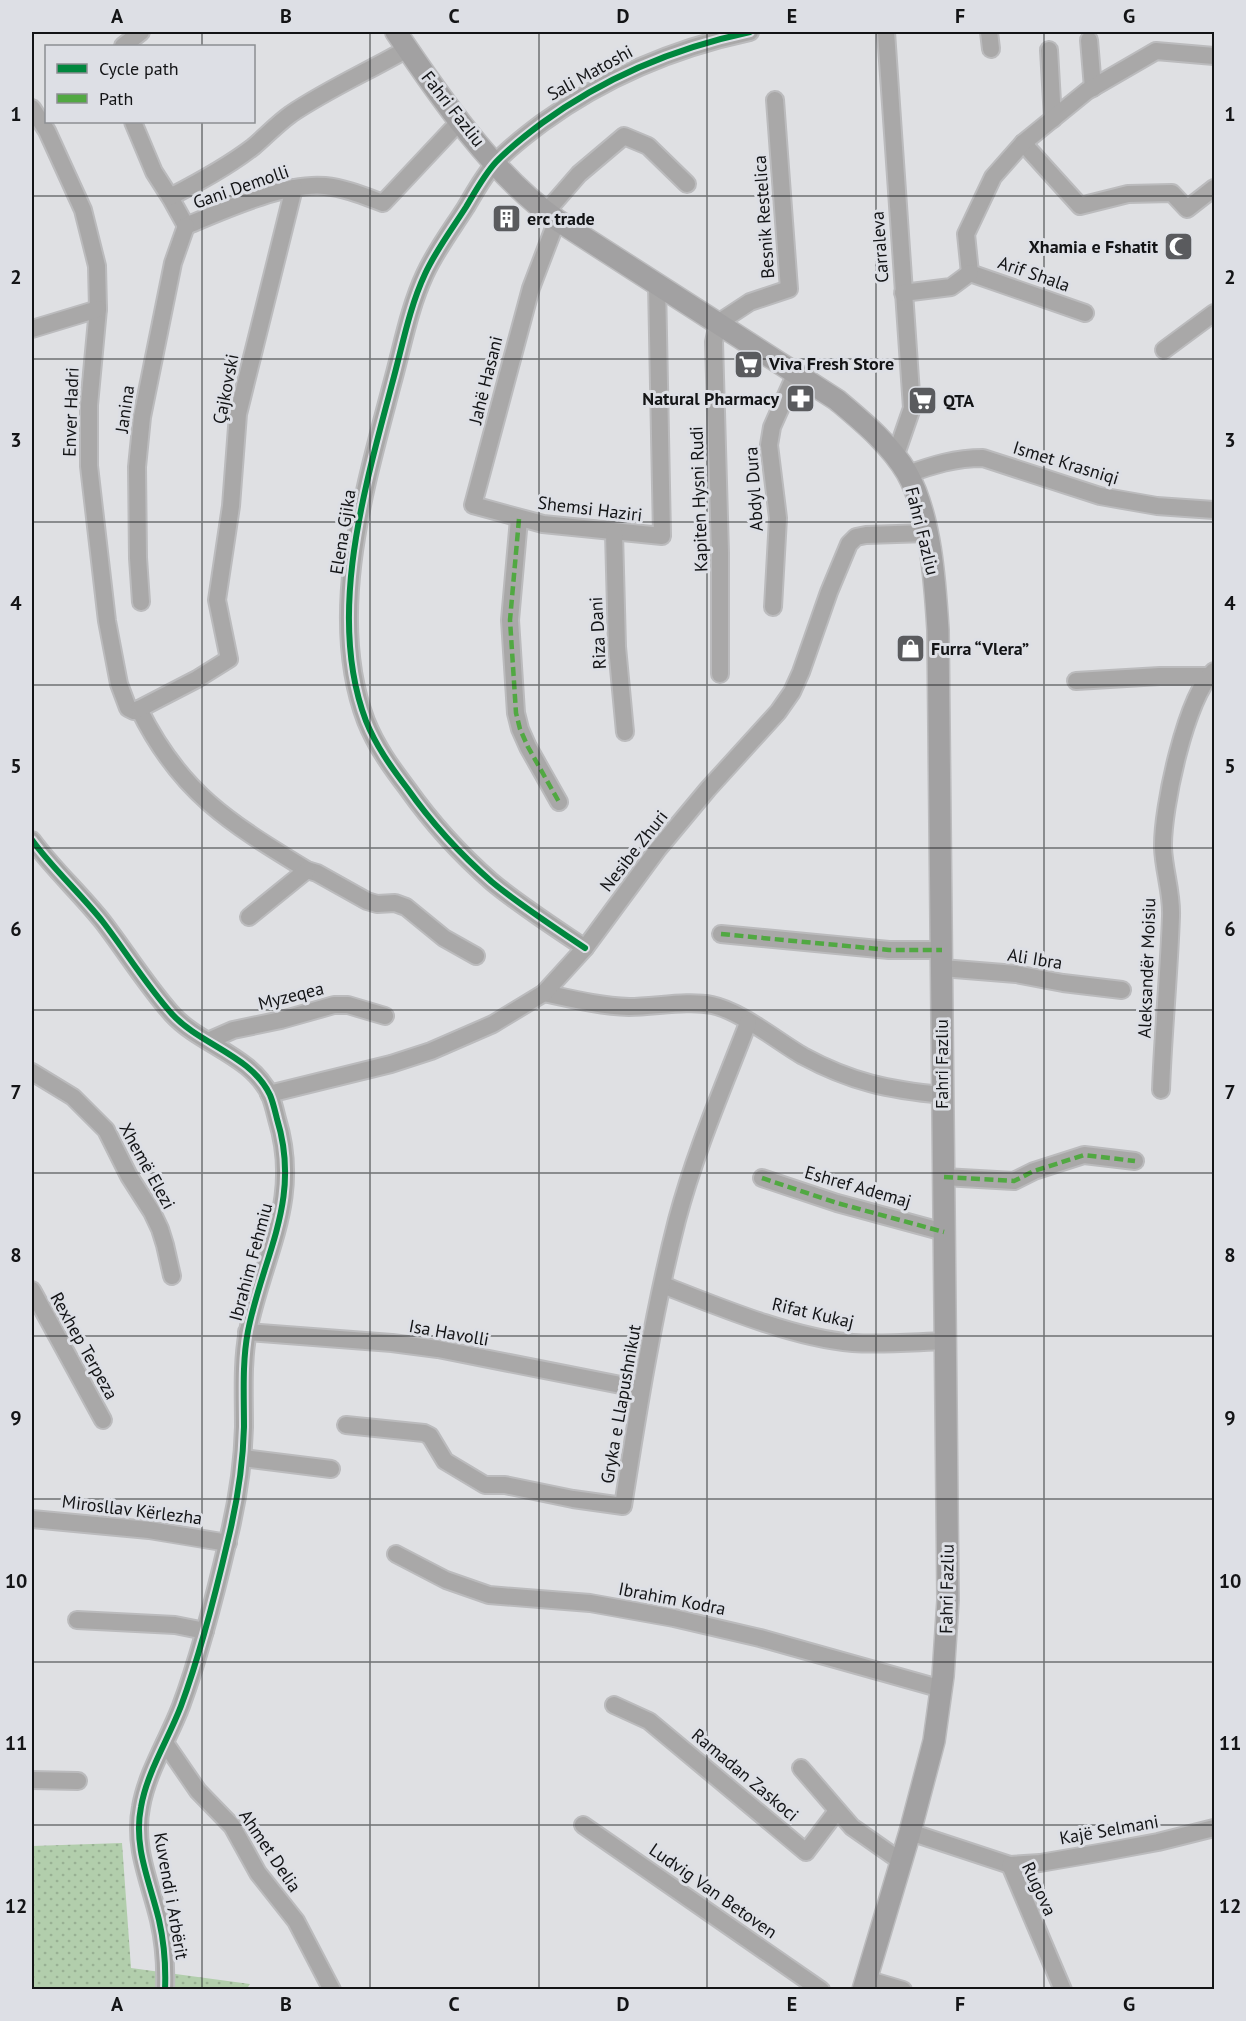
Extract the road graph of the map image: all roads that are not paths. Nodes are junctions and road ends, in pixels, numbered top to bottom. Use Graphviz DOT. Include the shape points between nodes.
graph roads {
  1 [pos="396,32"];
  2 [pos="750,32"];
  3 [pos="886,32"];
  4 [pos="989,32"];
  5 [pos="708,36"];
  6 [pos="1089,40"];
  7 [pos="407,49"];
  8 [pos="991,49"];
  9 [pos="1049,50"];
  10 [pos="1215,56"];
  11 [pos="1093,88"];
  12 [pos="775,100"];
  13 [pos="36,111"];
  14 [pos="1053,119"];
  15 [pos="460,121"];
  16 [pos="133,123"];
  17 [pos="1023,143"];
  18 [pos="495,163"];
  19 [pos="687,184"];
  20 [pos="294,188"];
  21 [pos="1215,188"];
  22 [pos="171,197"];
  23 [pos="552,216"];
  24 [pos="186,226"];
  25 [pos="970,273"];
  26 [pos="657,284"];
  27 [pos="903,293"];
  28 [pos="98,309"];
  29 [pos="1211,311"];
  30 [pos="1085,313"];
  31 [pos="718,323"];
  32 [pos="32,329"];
  33 [pos="1164,350"];
  34 [pos="796,373"];
  35 [pos="896,457"];
  36 [pos="908,474"];
  37 [pos="1215,510"];
  38 [pos="519,519"];
  39 [pos="614,533"];
  40 [pos="927,533"];
  41 [pos="141,602"];
  42 [pos="773,607"];
  43 [pos="1212,673"];
  44 [pos="720,674"];
  45 [pos="1076,681"];
  46 [pos="139,709"];
  47 [pos="625,732"];
  48 [pos="559,802"];
  49 [pos="32,840"];
  50 [pos="307,870"];
  51 [pos="249,917"];
  52 [pos="721,934"];
  53 [pos="585,948"];
  54 [pos="476,956"];
  55 [pos="942,959"];
  56 [pos="1122,990"];
  57 [pos="544,993"];
  58 [pos="385,1016"];
  59 [pos="748,1023"];
  60 [pos="208,1041"];
  61 [pos="32,1072"];
  62 [pos="1161,1090"];
  63 [pos="269,1094"];
  64 [pos="943,1095"];
  65 [pos="1135,1161"];
  66 [pos="944,1177"];
  67 [pos="762,1179"];
  68 [pos="944,1232"];
  69 [pos="172,1276"];
  70 [pos="663,1285"];
  71 [pos="32,1290"];
  72 [pos="248,1332"];
  73 [pos="945,1341"];
  74 [pos="641,1389"];
  75 [pos="103,1420"];
  76 [pos="346,1425"];
  77 [pos="243,1458"];
  78 [pos="331,1469"];
  79 [pos="32,1519"];
  80 [pos="228,1543"];
  81 [pos="396,1554"];
  82 [pos="77,1620"];
  83 [pos="206,1630"];
  84 [pos="942,1689"];
  85 [pos="614,1705"];
  86 [pos="165,1743"];
  87 [pos="801,1768"];
  88 [pos="32,1780"];
  89 [pos="78,1781"];
  90 [pos="837,1811"];
  91 [pos="583,1824"];
  92 [pos="1215,1828"];
  93 [pos="910,1832"];
  94 [pos="902,1862"];
  95 [pos="1010,1865"];
  96 [pos="865,1984"];
  97 [pos="165,1989"];
  98 [pos="332,1989"];
  99 [pos="821,1989"];
  100 [pos="903,1989"];
  101 [pos="1063,1989"];
  1 -- 7 [label="main road, Fahri Fazliu"];
  2 -- 5 [label="street, Sali Matoshi"];
  3 -- 27 [label="street, Carraleva"];
  4 -- 8 [label="street"];
  5 -- 18 [label="street, Sali Matoshi" via="626,73 572,103"];
  6 -- 11 [label="street"];
  7 -- 15 [label="main road, Fahri Fazliu"];
  7 -- 22 [label="street" via="311,101 236,159"];
  9 -- 14 [label="street"];
  10 -- 11 [label="street, Arif Shala" via="1156,51"];
  11 -- 14 [label="street, Arif Shala"];
  12 -- 31 [label="street, Besnik Restelica" via="789,289 750,302"];
  13 -- 28 [label="street, Enver Hadri" via="83,210 97,266"];
  14 -- 17 [label="street, Arif Shala"];
  15 -- 18 [label="main road, Fahri Fazliu"];
  15 -- 20 [label="street, Gani Demolli" via="383,203 325,186"];
  16 -- 22 [label="street, Gani Demolli" via="154,172"];
  17 -- 21 [label="street" via="1080,206 1128,194 1172,193 1187,209"];
  17 -- 25 [label="street, Arif Shala" via="993,177 966,234"];
  18 -- 23 [label="main road, Fahri Fazliu" via="529,199"];
  18 -- 53 [label="street, Elena Gjika" via="434,257 416,298 367,481 353,556 353,661 358,694 375,742 418,804 492,882"];
  19 -- 23 [label="street" via="648,146 624,136 579,174"];
  20 -- 24 [label="street, Gani Demolli"];
  20 -- 46 [label="street, Çajkovski" via="240,399 231,506 217,600 229,659"];
  22 -- 24 [label="street, Gani Demolli"];
  23 -- 26 [label="main road, Fahri Fazliu"];
  23 -- 38 [label="street, Jahë Hasani" via="473,505"];
  24 -- 41 [label="street, Janina" via="173,263 142,417 137,467"];
  25 -- 27 [label="street, Arif Shala" via="951,287"];
  25 -- 30 [label="street, Arif Shala"];
  26 -- 31 [label="main road, Fahri Fazliu"];
  26 -- 39 [label="street, Shemsi Haziri" via="662,536"];
  27 -- 35 [label="street, Carraleva" via="912,408"];
  28 -- 32 [label="street"];
  28 -- 46 [label="street, Enver Hadri" via="89,466 115,667 128,708"];
  29 -- 33 [label="street"];
  31 -- 34 [label="main road, Fahri Fazliu"];
  31 -- 44 [label="street, Kapiten Hysni Rudi" via="714,361"];
  34 -- 35 [label="main road, Fahri Fazliu" via="861,420"];
  34 -- 42 [label="street, Abdyl Dura" via="772,427 769,445 778,518"];
  35 -- 36 [label="main road, Fahri Fazliu"];
  36 -- 37 [label="street, Ismet Krasniqi" via="939,463 983,458 1100,496 1157,506"];
  36 -- 40 [label="main road, Fahri Fazliu"];
  38 -- 39 [label="street, Shemsi Haziri"];
  38 -- 48 [label="street, Shemsi Haziri" via="510,620 516,713 528,747"];
  39 -- 47 [label="street, Riza Dani"];
  40 -- 53 [label="street, Nesibe Zhuri" via="866,535 849,544 792,692 658,849"];
  40 -- 55 [label="main road, Fahri Fazliu" via="935,575 938,630"];
  43 -- 45 [label="street, Aleksandër Moisiu"];
  43 -- 62 [label="street, Aleksandër Moisiu" via="1196,699 1184,734 1165,822 1163,848 1172,899"];
  46 -- 50 [label="street, Enver Hadri" via="153,738 192,789 216,810"];
  49 -- 60 [label="street, Ibrahim Fehmiu" via="101,920 173,1015"];
  50 -- 51 [label="street"];
  50 -- 54 [label="street, Enver Hadri" via="367,901 406,907 444,938"];
  52 -- 55 [label="street"];
  53 -- 57 [label="street, Nesibe Zhuri"];
  55 -- 56 [label="street, Ali Ibra" via="1063,983"];
  55 -- 64 [label="main road, Fahri Fazliu"];
  57 -- 59 [label="street" via="628,1007 710,1005"];
  57 -- 63 [label="street, Nesibe Zhuri" via="493,1024 431,1051"];
  58 -- 60 [label="street, Myzeqea" via="334,1005 234,1030"];
  59 -- 64 [label="street" via="853,1079 893,1090"];
  59 -- 70 [label="street, Gryka e Llapushnikut" via="696,1160"];
  60 -- 63 [label="street, Ibrahim Fehmiu" via="245,1066"];
  61 -- 69 [label="street, Xhemë Elezi" via="73,1097 106,1130 160,1229"];
  63 -- 72 [label="street, Ibrahim Fehmiu" via="281,1131 286,1179 283,1208"];
  64 -- 66 [label="main road, Fahri Fazliu"];
  65 -- 66 [label="street" via="1084,1155 1014,1181"];
  66 -- 68 [label="main road, Fahri Fazliu"];
  67 -- 68 [label="street, Eshref Ademaj"];
  68 -- 73 [label="main road, Fahri Fazliu"];
  70 -- 73 [label="street, Rifat Kukaj" via="821,1338 852,1343"];
  70 -- 74 [label="street, Gryka e Llapushnikut"];
  71 -- 75 [label="street, Rexhep Terpeza"];
  72 -- 74 [label="street, Isa Havolli" via="426,1347"];
  72 -- 77 [label="street, Ibrahim Fehmiu"];
  73 -- 84 [label="main road, Fahri Fazliu" via="948,1600"];
  74 -- 76 [label="street, Gryka e Llapushnikut" via="623,1506 505,1485 485,1485 445,1461 424,1432"];
  77 -- 78 [label="street"];
  77 -- 80 [label="street, Ibrahim Fehmiu"];
  79 -- 80 [label="street, Mirosllav Kërlezha" via="148,1530"];
  80 -- 83 [label="street, Ibrahim Fehmiu"];
  81 -- 84 [label="street, Ibrahim Kodra" via="446,1580 489,1595 590,1604 674,1618"];
  82 -- 83 [label="street"];
  83 -- 86 [label="street, Ibrahim Fehmiu"];
  84 -- 93 [label="main road, Fahri Fazliu" via="934,1742"];
  85 -- 90 [label="street, Ramadan Zaskoci" via="649,1722 806,1852"];
  86 -- 97 [label="street, Kuvendi i Arbërit" via="141,1806 139,1830 140,1854 163,1940"];
  86 -- 98 [label="street, Ahmet Delia" via="198,1791 232,1826 258,1873 296,1921"];
  87 -- 90 [label="street, Ramadan Zaskoci"];
  88 -- 89 [label="street"];
  90 -- 94 [label="street, Ramadan Zaskoci" via="860,1833"];
  91 -- 99 [label="street, Ludvig Van Betoven"];
  92 -- 95 [label="street, Kajë Selmani" via="1104,1852"];
  93 -- 94 [label="main road, Fahri Fazliu"];
  93 -- 95 [label="street, Rugova"];
  94 -- 96 [label="main road, Fahri Fazliu"];
  95 -- 101 [label="street, Rugova"];
  96 -- 100 [label="street"];
}
